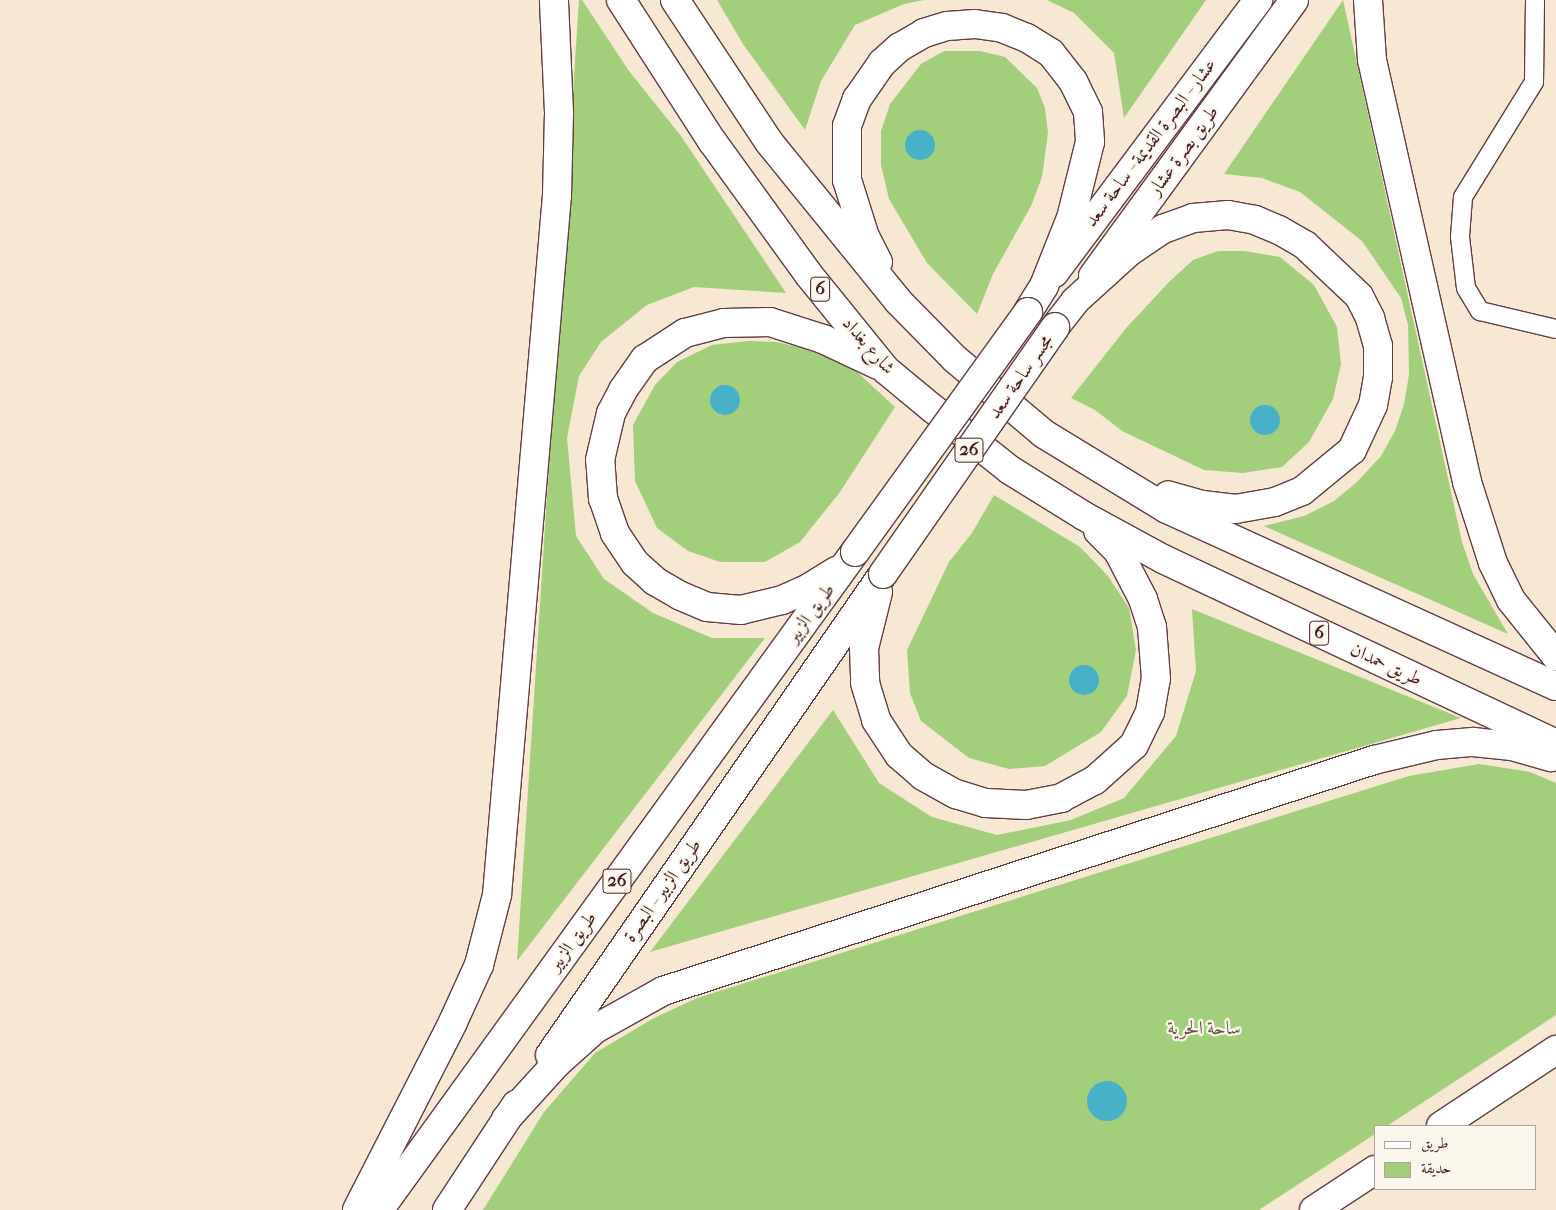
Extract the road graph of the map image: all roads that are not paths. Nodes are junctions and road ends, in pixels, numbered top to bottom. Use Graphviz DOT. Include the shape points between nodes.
graph roads {
  1 [pos="554,0"];
  2 [pos="621,0"];
  3 [pos="675,0"];
  4 [pos="1258,0"];
  5 [pos="1294,0"];
  6 [pos="1368,0"];
  7 [pos="1535,0"];
  8 [pos="1044,286"];
  9 [pos="898,301"];
  10 [pos="1075,301"];
  11 [pos="1556,329"];
  12 [pos="886,370"];
  13 [pos="1108,474"];
  14 [pos="1084,516"];
  15 [pos="855,552"];
  16 [pos="882,574"];
  17 [pos="1556,656"];
  18 [pos="1556,686"];
  19 [pos="1556,744"];
  20 [pos="1556,759"];
  21 [pos="1556,1050"];
  22 [pos="506,1119"];
  23 [pos="1444,1125"];
  24 [pos="1374,1171"];
  25 [pos="357,1210"];
  26 [pos="379,1210"];
  27 [pos="447,1210"];
  28 [pos="1314,1210"];
  1 -- 25 [label="main road" via="559,112 557,195 497,896 479,965"];
  2 -- 12 [label="main road, شارع بغداد / 6" via="712,141 786,244"];
  3 -- 9 [label="main road" via="769,142"];
  4 -- 8 [label="main road, عشار - البصرة القديمة - ساحة سعد"];
  5 -- 10 [label="main road, طريق بصرة عشار"];
  6 -- 17 [label="main road" via="1372,60 1468,482 1493,563 1511,600"];
  7 -- 11 [label="street" via="1534,82 1463,198 1460,237 1466,288 1480,311"];
  8 -- 9 [label="main road" via="1071,218 1082,177 1090,142 1088,112 1074,81 1057,60 1027,38 984,25 947,26 924,33 900,47 882,63 857,98 847,126 845,158 851,198 865,237"];
  8 -- 15 [label="main road, مجسر ساحة سعد / 26, bridge"];
  9 -- 13 [label="main road" via="955,359 1044,434"];
  10 -- 13 [label="main road" via="1129,252 1163,229 1193,218 1228,215 1255,220 1279,230 1325,262 1359,296 1378,346 1374,405 1365,428 1352,450 1302,491 1275,502 1236,509 1202,505"];
  10 -- 16 [label="main road, مجسر ساحة سعد / 26, bridge"];
  12 -- 14 [label="main road, شارع بغداد / 6" via="1010,470"];
  12 -- 15 [label="main road" via="823,339 770,322 724,323 685,333 645,359 623,390 611,413 600,460 603,498 615,533 635,563 655,581 707,607 741,610 782,600 831,576"];
  13 -- 18 [label="main road" via="1167,509"];
  14 -- 16 [label="main road" via="1118,552 1143,599 1152,627 1156,679 1150,712 1134,745 1095,780 1060,798 1026,804 986,802 956,794 931,780 899,755 876,720 865,683 864,648"];
  14 -- 19 [label="main road, طريق حمدان / 6" via="1163,560"];
  15 -- 26 [label="main road, طريق الزبير / 26"];
  16 -- 22 [label="main road, طريق الزبير - البصرة / 26"];
  20 -- 22 [label="main road" via="1512,746 1473,742 1399,753 663,991 595,1029"];
  21 -- 23 [label="main road"];
  22 -- 27 [label="main road, طريق الزبير - البصرة / 26"];
  24 -- 28 [label="main road"];
}
